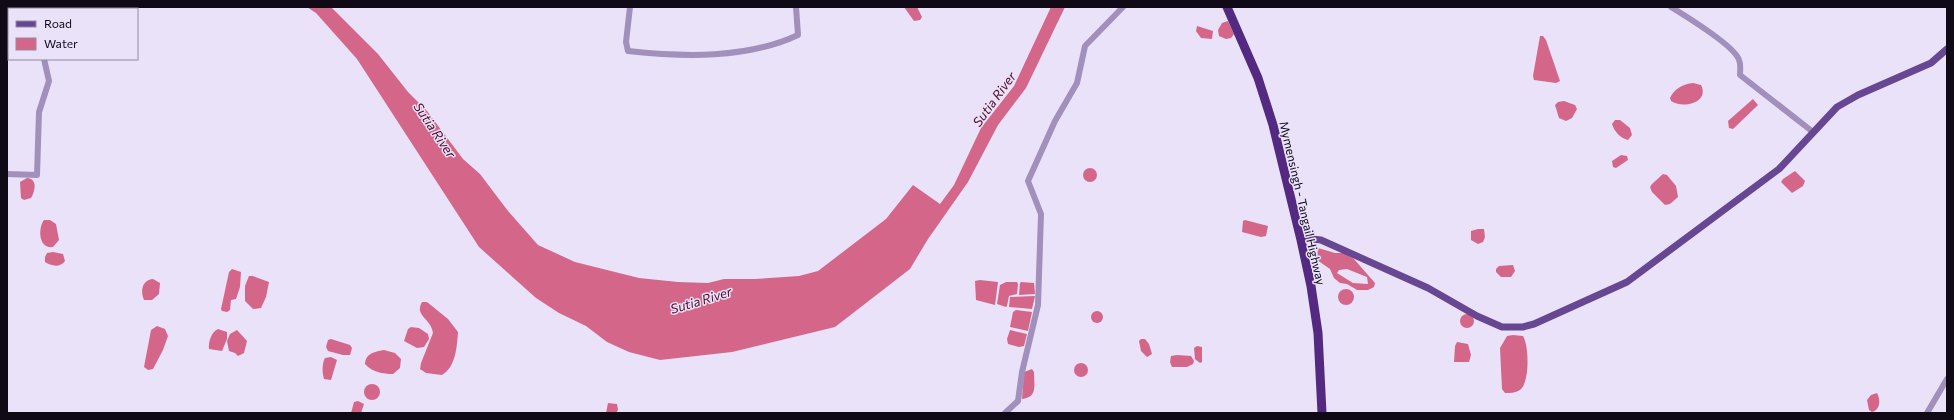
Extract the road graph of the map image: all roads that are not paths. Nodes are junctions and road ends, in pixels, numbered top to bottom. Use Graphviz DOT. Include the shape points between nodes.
graph roads {
  1 [pos="630,7"];
  2 [pos="796,7"];
  3 [pos="1123,7"];
  4 [pos="1227,7"];
  5 [pos="1671,7"];
  6 [pos="1947,49"];
  7 [pos="44,60"];
  8 [pos="1813,132"];
  9 [pos="7,174"];
  10 [pos="1301,240"];
  11 [pos="1947,379"];
  12 [pos="1005,413"];
  13 [pos="1322,413"];
  14 [pos="1927,413"];
  1 -- 2 [label="street" via="626,42 628,51 726,54 779,44 798,35"];
  3 -- 12 [label="street" via="1086,46 1078,83 1055,121 1028,181 1041,214 1038,305 1018,401"];
  4 -- 10 [label="highway, Mymensingh - Tangail Highway" via="1258,78 1273,125"];
  5 -- 8 [label="street" via="1720,39 1740,60 1740,75"];
  6 -- 8 [label="main road" via="1931,63 1837,107"];
  7 -- 9 [label="street" via="49,81 39,112 37,175"];
  8 -- 10 [label="main road" via="1779,169 1627,282 1523,327 1502,327 1428,288 1321,240"];
  10 -- 13 [label="highway, Mymensingh - Tangail Highway" via="1318,332"];
  11 -- 14 [label="street"];
}
